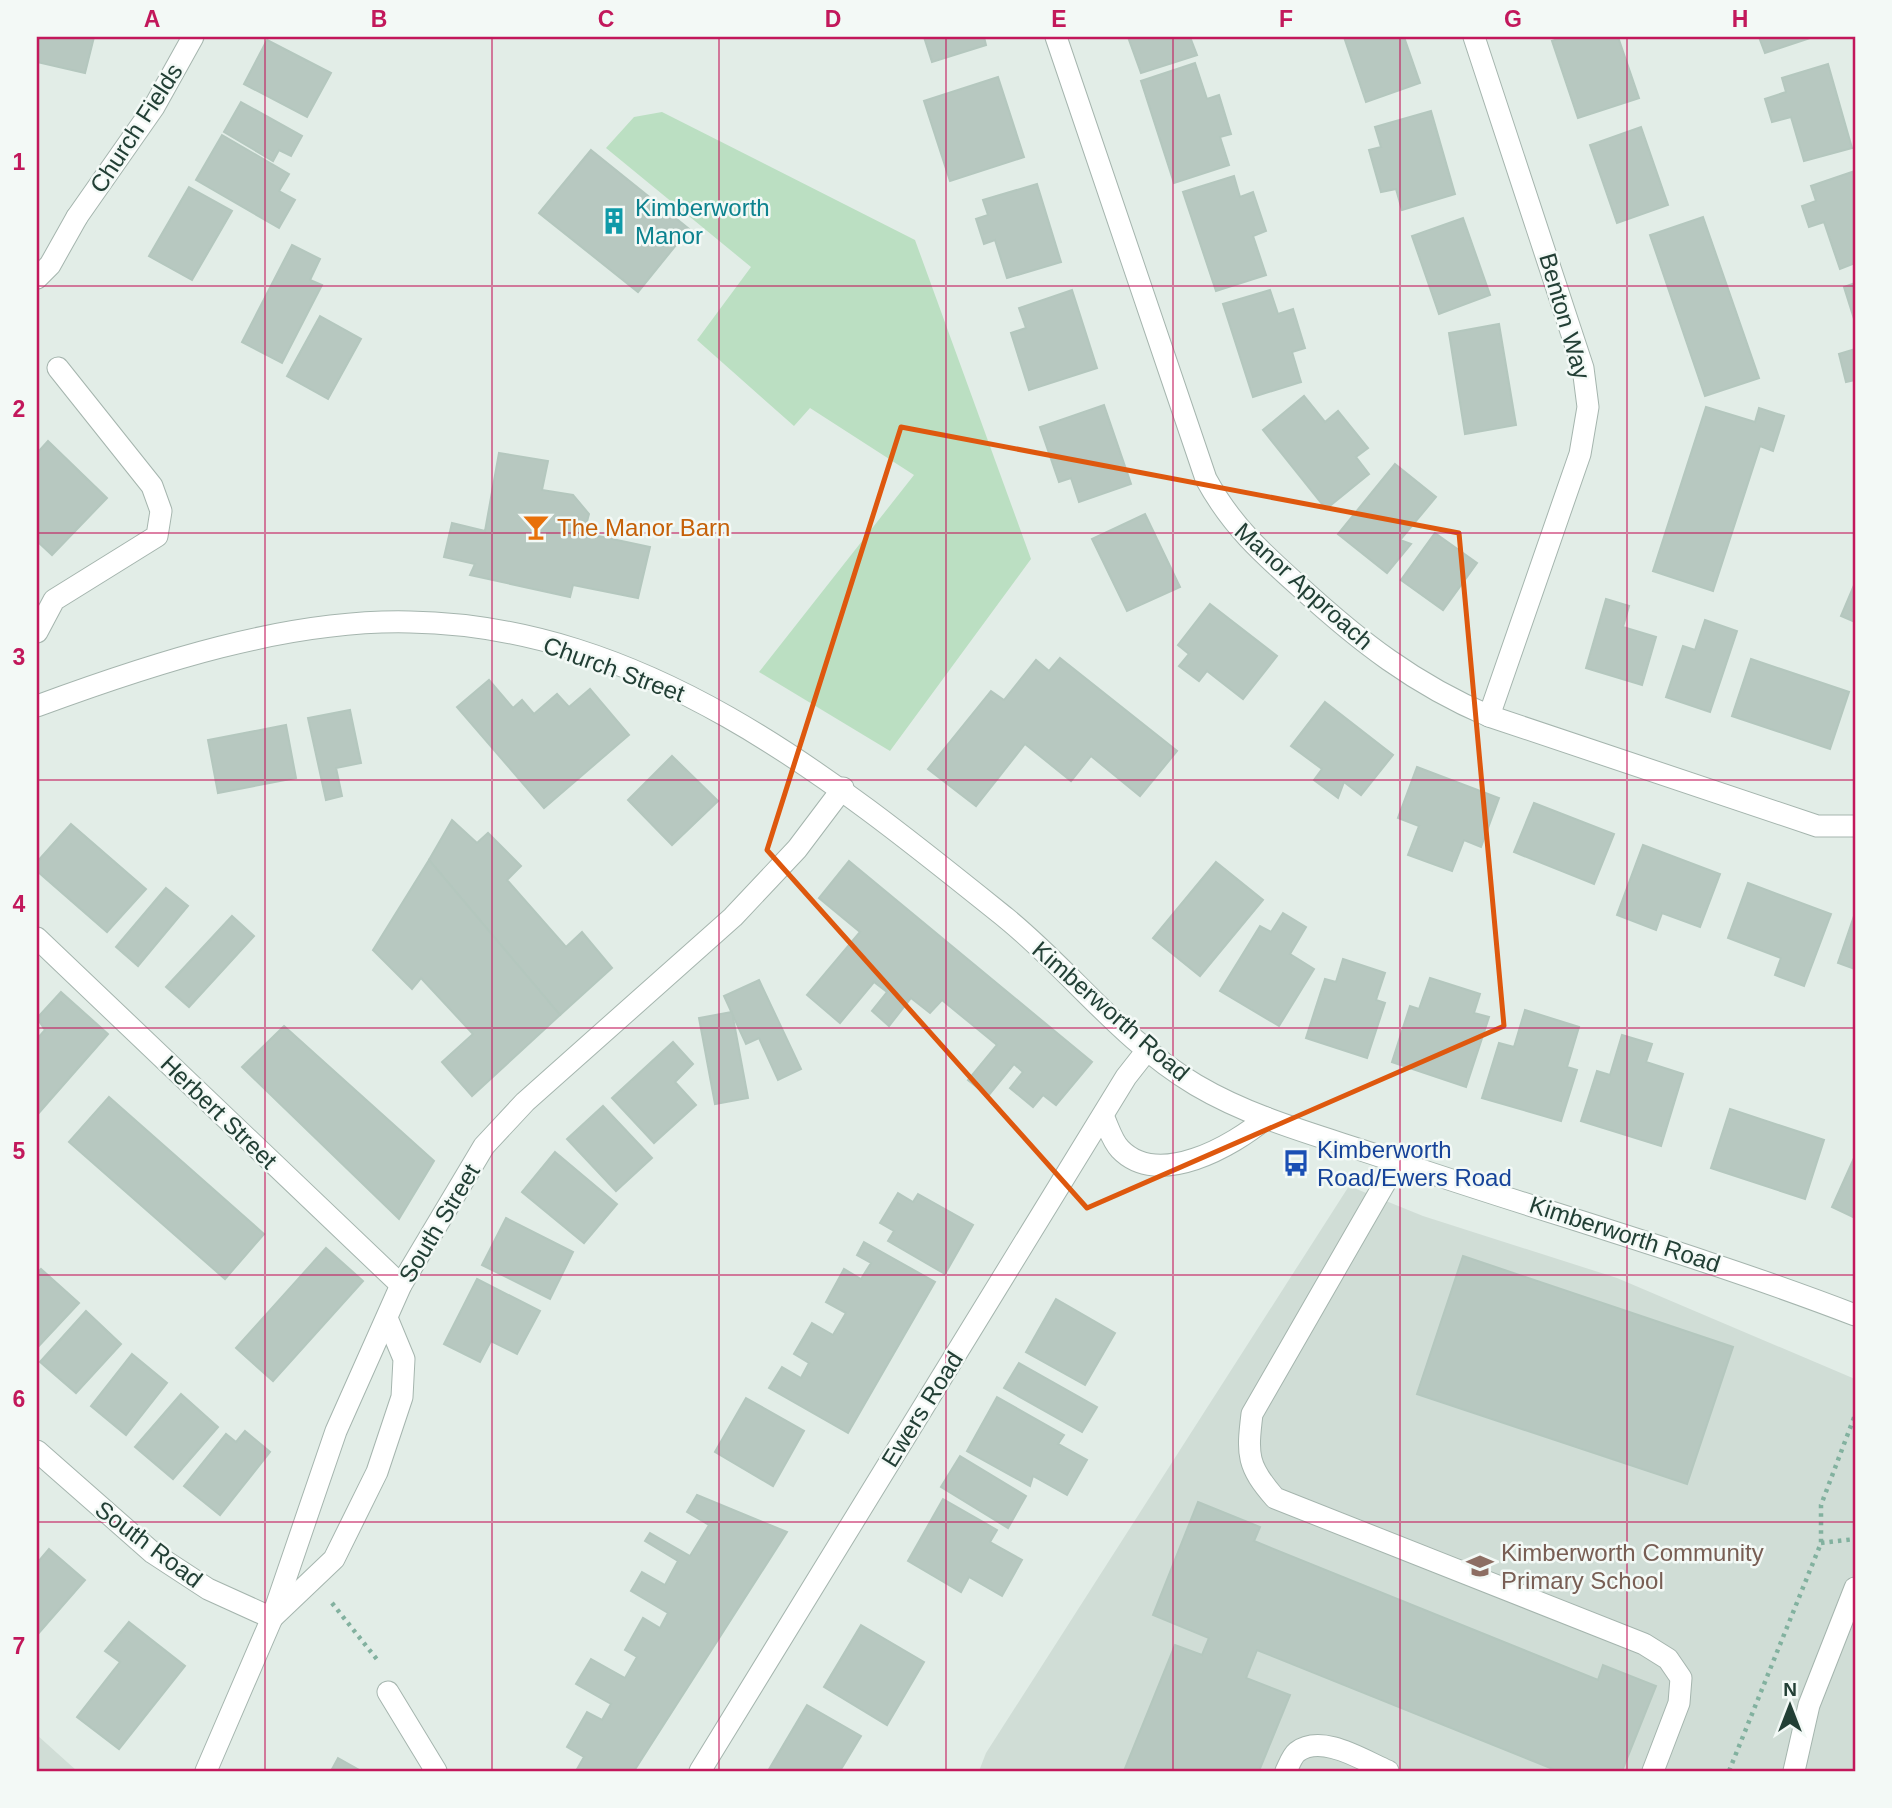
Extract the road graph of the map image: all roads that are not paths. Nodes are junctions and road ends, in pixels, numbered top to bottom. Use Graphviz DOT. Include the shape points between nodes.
graph roads {
  1 [pos="193,37"];
  2 [pos="1056,37"];
  3 [pos="1474,37"];
  4 [pos="37,278"];
  5 [pos="58,368"];
  6 [pos="37,632"];
  7 [pos="38,702"];
  8 [pos="1489,716"];
  9 [pos="842,788"];
  10 [pos="1855,826"];
  11 [pos="37,938"];
  12 [pos="1147,1049"];
  13 [pos="1103,1116"];
  14 [pos="1266,1118"];
  15 [pos="1397,1162"];
  16 [pos="401,1285"];
  17 [pos="1855,1315"];
  18 [pos="387,1318"];
  19 [pos="37,1451"];
  20 [pos="1855,1588"];
  21 [pos="272,1618"];
  22 [pos="388,1692"];
  23 [pos="206,1771"];
  24 [pos="436,1771"];
  25 [pos="700,1771"];
  26 [pos="1286,1771"];
  27 [pos="1388,1771"];
  28 [pos="1653,1771"];
  29 [pos="1794,1771"];
  1 -- 4 [label="street, Church Fields" via="154,107"];
  2 -- 8 [label="street, Manor Approach" via="1191,439 1224,512 1355,637 1426,687"];
  3 -- 8 [label="street, Benton Way" via="1565,308 1583,368 1588,407 1580,454"];
  5 -- 6 [label="street" via="152,486 161,511 157,536 54,600"];
  7 -- 9 [label="street, Church Street" via="235,645 325,627 409,622 485,628 569,648 652,678 731,717"];
  8 -- 10 [label="street, Manor Approach" via="1816,826"];
  9 -- 12 [label="street, Kimberworth Road" via="1018,928"];
  9 -- 16 [label="street, South Street" via="797,849 733,917 525,1102 484,1146"];
  11 -- 16 [label="street, Herbert Street"];
  12 -- 13 [label="street, Ewers Road"];
  12 -- 14 [label="street, Kimberworth Road" via="1192,1083"];
  13 -- 14 [label="street" via="1119,1148 1135,1161 1159,1168 1244,1137"];
  13 -- 25 [label="street, Ewers Road"];
  14 -- 15 [label="street, Kimberworth Road"];
  15 -- 17 [label="street, Kimberworth Road" via="1746,1273"];
  15 -- 28 [label="street" via="1252,1414 1248,1447 1256,1476 1275,1498 1644,1644 1668,1659 1681,1678 1679,1703"];
  16 -- 18 [label="street, South Street"];
  18 -- 21 [label="street, South Street" via="336,1431"];
  18 -- 21 [label="street" via="404,1359 402,1397 377,1472 334,1559"];
  19 -- 21 [label="street, South Road" via="153,1553 208,1589"];
  20 -- 29 [label="street" via="1809,1705"];
  21 -- 23 [label="street, South Street"];
  22 -- 24 [label="street"];
  26 -- 27 [label="street" via="1295,1753 1325,1745"];
}
